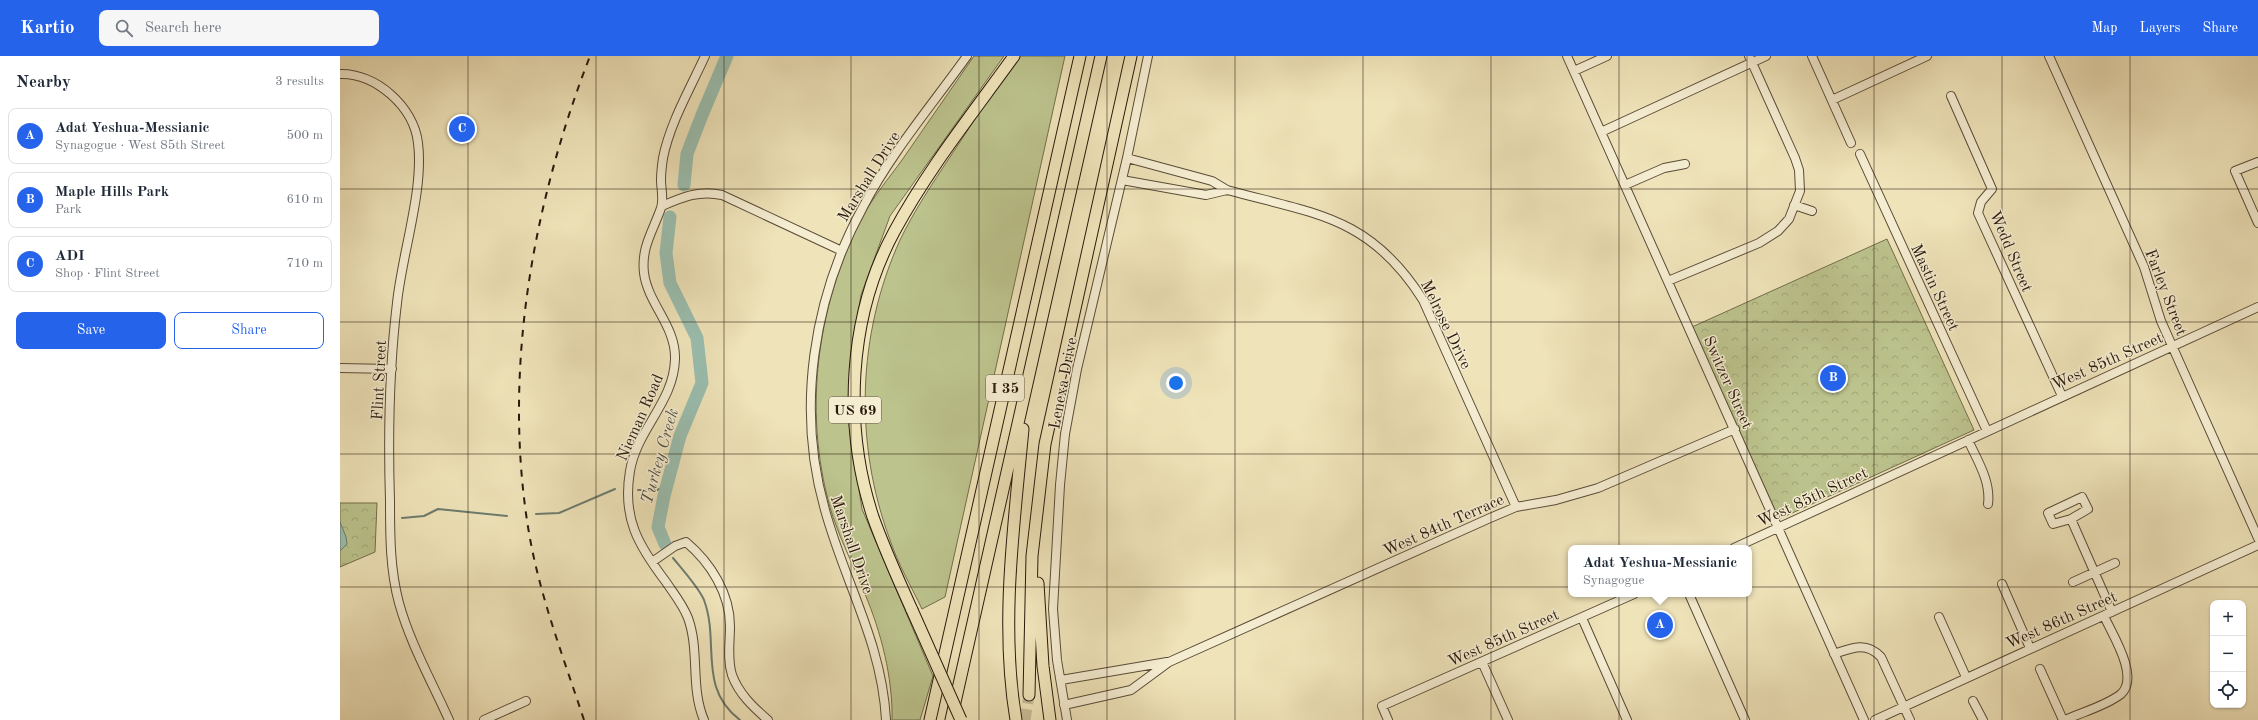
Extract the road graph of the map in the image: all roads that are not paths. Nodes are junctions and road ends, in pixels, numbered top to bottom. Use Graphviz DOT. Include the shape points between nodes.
graph roads {
  1 [pos="705,56"];
  2 [pos="967,56"];
  3 [pos="1014,56"];
  4 [pos="1080,56"];
  5 [pos="1101,56"];
  6 [pos="1131,56"];
  7 [pos="1148,56"];
  8 [pos="1567,56"];
  9 [pos="1607,56"];
  10 [pos="1766,56"];
  11 [pos="1812,56"];
  12 [pos="2049,56"];
  13 [pos="1922,57"];
  14 [pos="1751,59"];
  15 [pos="1574,71"];
  16 [pos="342,74"];
  17 [pos="1951,96"];
  18 [pos="1832,100"];
  19 [pos="1601,132"];
  20 [pos="1851,143"];
  21 [pos="1860,154"];
  22 [pos="1127,158"];
  23 [pos="2258,162"];
  24 [pos="1685,164"];
  25 [pos="1122,180"];
  26 [pos="1625,185"];
  27 [pos="1227,190"];
  28 [pos="1794,205"];
  29 [pos="662,206"];
  30 [pos="1812,212"];
  31 [pos="2258,223"];
  32 [pos="842,251"];
  33 [pos="1668,281"];
  34 [pos="2258,307"];
  35 [pos="2172,346"];
  36 [pos="340,368"];
  37 [pos="392,369"];
  38 [pos="1026,387"];
  39 [pos="2062,396"];
  40 [pos="1735,429"];
  41 [pos="1987,432"];
  42 [pos="1968,440"];
  43 [pos="1041,472"];
  44 [pos="1988,504"];
  45 [pos="1516,507"];
  46 [pos="2071,519"];
  47 [pos="1778,528"];
  48 [pos="2258,538"];
  49 [pos="2258,544"];
  50 [pos="1741,545"];
  51 [pos="652,562"];
  52 [pos="2115,563"];
  53 [pos="2094,572"];
  54 [pos="2073,582"];
  55 [pos="2002,584"];
  56 [pos="1628,597"];
  57 [pos="1689,597"];
  58 [pos="2112,612"];
  59 [pos="2104,616"];
  60 [pos="1938,617"];
  61 [pos="1582,618"];
  62 [pos="2030,648"];
  63 [pos="1834,654"];
  64 [pos="1169,662"];
  65 [pos="1482,662"];
  66 [pos="2040,670"];
  67 [pos="1966,676"];
  68 [pos="1061,680"];
  69 [pos="1029,695"];
  70 [pos="1973,700"];
  71 [pos="526,701"];
  72 [pos="1064,705"];
  73 [pos="1903,706"];
  74 [pos="449,720"];
  75 [pos="484,720"];
  76 [pos="704,720"];
  77 [pos="768,720"];
  78 [pos="886,720"];
  79 [pos="930,720"];
  80 [pos="951,720"];
  81 [pos="961,720"];
  82 [pos="1016,720"];
  83 [pos="1050,720"];
  84 [pos="1067,720"];
  85 [pos="1388,720"];
  86 [pos="1508,720"];
  87 [pos="1627,720"];
  88 [pos="1744,720"];
  89 [pos="1864,720"];
  90 [pos="1875,720"];
  91 [pos="1910,720"];
  92 [pos="1983,720"];
  93 [pos="2064,720"];
  1 -- 29 [label="street, Nieman Road" via="668,140 661,178"];
  2 -- 32 [label="street, Marshall Drive" via="879,179 863,205"];
  3 -- 81 [label="highway, US 69, bridge" via="940,158 896,228 873,283 860,334 855,374 854,406 861,469 873,516"];
  4 -- 79 [label="highway, I 35"];
  5 -- 38 [label="highway, I 35"];
  6 -- 43 [label="highway" via="1052,409"];
  7 -- 22 [label="street, Lenexa Drive"];
  8 -- 15 [label="street, Switzer Street"];
  9 -- 15 [label="street"];
  10 -- 14 [label="street"];
  11 -- 18 [label="street"];
  12 -- 35 [label="street, Farley Street" via="2144,267 2161,321"];
  13 -- 18 [label="street"];
  14 -- 19 [label="street"];
  14 -- 28 [label="street" via="1797,164 1800,191"];
  15 -- 19 [label="street, Switzer Street"];
  16 -- 37 [label="street, Flint Street" via="350,74 382,86 410,119 418,141 418,176 397,303"];
  17 -- 39 [label="street, Wedd Street" via="1992,189 1981,202 1978,213"];
  18 -- 20 [label="street"];
  19 -- 26 [label="street, Switzer Street"];
  21 -- 41 [label="street, Mastin Street"];
  22 -- 25 [label="street, Lenexa Drive"];
  22 -- 27 [label="street, Melrose Drive" via="1212,181"];
  23 -- 31 [label="street" via="2235,171"];
  24 -- 26 [label="street" via="1664,168"];
  25 -- 27 [label="street, Melrose Drive" via="1206,194"];
  25 -- 68 [label="street, Lenexa Drive" via="1077,368 1065,434 1053,609"];
  26 -- 33 [label="street, Switzer Street"];
  27 -- 45 [label="street, Melrose Drive" via="1331,218 1349,226 1380,248 1407,275 1423,300"];
  28 -- 30 [label="street"];
  28 -- 33 [label="street" via="1789,218 1770,237"];
  29 -- 32 [label="street" via="694,194 710,192 722,195"];
  29 -- 51 [label="street, Nieman Road" via="645,246 644,274 648,288 671,333 675,356 674,370 668,393 636,450 627,490 632,529"];
  32 -- 78 [label="street, Marshall Drive" via="829,285 816,344 812,387 814,452 824,509 874,649"];
  33 -- 40 [label="street, Switzer Street"];
  34 -- 35 [label="street, West 85th Street"];
  35 -- 39 [label="street, West 85th Street"];
  35 -- 48 [label="street, Farley Street"];
  36 -- 37 [label="street"];
  37 -- 74 [label="street, Flint Street" via="389,494 395,585 405,620"];
  38 -- 80 [label="highway, I 35"];
  38 -- 82 [label="highway" via="1010,601 1011,670"];
  39 -- 41 [label="street, West 85th Street"];
  40 -- 45 [label="street, West 84th Terrace" via="1598,488 1556,500"];
  40 -- 47 [label="street, Switzer Street"];
  41 -- 42 [label="street, West 85th Street"];
  42 -- 44 [label="street" via="1988,484"];
  42 -- 47 [label="street, West 85th Street"];
  43 -- 69 [label="highway" via="1032,556"];
  43 -- 83 [label="highway" via="1038,598"];
  45 -- 64 [label="street, West 84th Terrace"];
  46 -- 46 [label="street" via="2088,509 2082,497 2048,512 2053,524"];
  46 -- 53 [label="street"];
  47 -- 50 [label="street, West 85th Street"];
  47 -- 63 [label="street, Switzer Street"];
  49 -- 58 [label="street, West 86th Street"];
  51 -- 76 [label="street, Nieman Road" via="677,597 690,625 695,691"];
  51 -- 77 [label="street" via="675,546 686,542 713,574 721,586 729,610 728,649 732,674 743,696"];
  52 -- 53 [label="street"];
  53 -- 54 [label="street"];
  53 -- 58 [label="street"];
  55 -- 62 [label="street"];
  56 -- 61 [label="street, West 85th Street"];
  57 -- 88 [label="street"];
  58 -- 59 [label="street, West 86th Street"];
  59 -- 62 [label="street, West 86th Street"];
  59 -- 93 [label="street" via="2127,668 2129,678 2126,687 2115,698"];
  60 -- 67 [label="street"];
  61 -- 65 [label="street, West 85th Street"];
  61 -- 87 [label="street"];
  62 -- 67 [label="street, West 86th Street"];
  63 -- 73 [label="street" via="1860,646 1875,651 1881,657"];
  63 -- 89 [label="street, Switzer Street"];
  64 -- 68 [label="street, West 84th Terrace"];
  64 -- 72 [label="street, West 84th Terrace" via="1131,690"];
  65 -- 85 [label="street, West 85th Street" via="1382,706"];
  65 -- 86 [label="street"];
  66 -- 93 [label="street"];
  67 -- 73 [label="street, West 86th Street"];
  68 -- 72 [label="street, Lenexa Drive"];
  70 -- 92 [label="street"];
  71 -- 75 [label="street"];
  72 -- 84 [label="street, Lenexa Drive"];
  73 -- 90 [label="street, West 86th Street"];
  73 -- 91 [label="street"];
}
